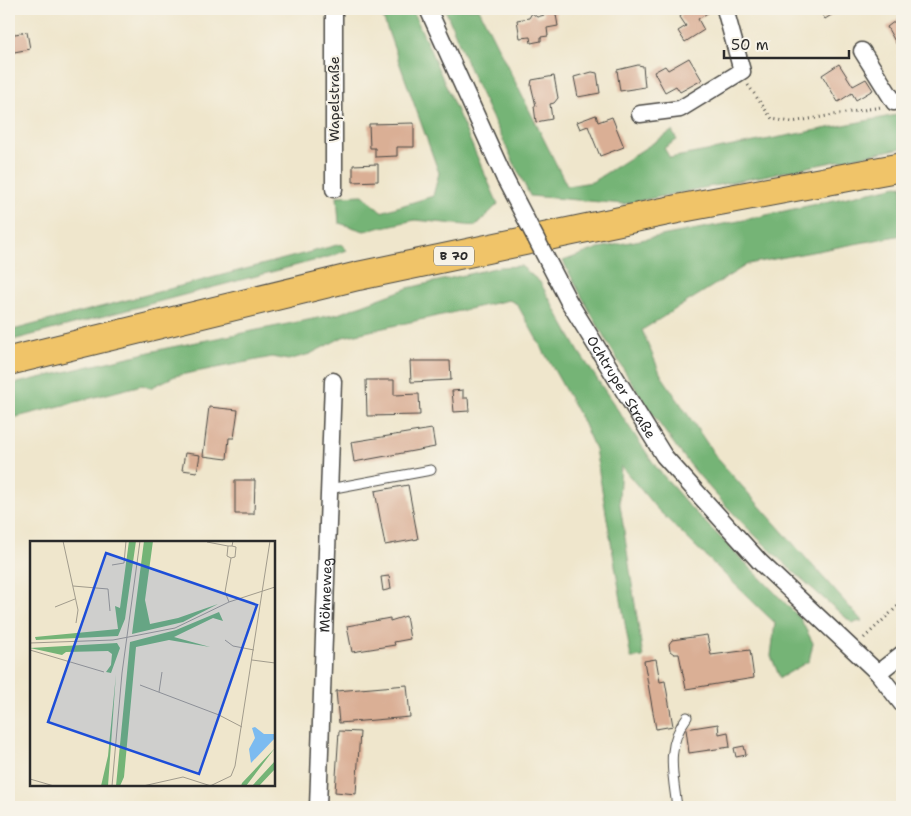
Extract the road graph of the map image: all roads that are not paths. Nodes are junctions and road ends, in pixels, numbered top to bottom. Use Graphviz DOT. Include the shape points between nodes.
graph roads {
  1 [pos="334,9"];
  2 [pos="428,9"];
  3 [pos="725,9"];
  4 [pos="862,51"];
  5 [pos="898,101"];
  6 [pos="640,114"];
  7 [pos="902,167"];
  8 [pos="334,189"];
  9 [pos="9,361"];
  10 [pos="333,381"];
  11 [pos="431,470"];
  12 [pos="329,489"];
  13 [pos="902,654"];
  14 [pos="878,673"];
  15 [pos="902,704"];
  16 [pos="687,717"];
  17 [pos="318,807"];
  18 [pos="678,807"];
  1 -- 8 [label="street, Wapelstraße"];
  2 -- 14 [label="street, Ochtruper Straße, bridge" via="505,179 569,302 664,456 760,562"];
  3 -- 6 [label="street" via="742,71 680,109"];
  4 -- 5 [label="street"];
  7 -- 9 [label="highway, B 70" via="682,208 358,276"];
  10 -- 12 [label="street, Möhneweg"];
  11 -- 12 [label="lane"];
  12 -- 17 [label="street, Möhneweg"];
  13 -- 14 [label="street"];
  14 -- 15 [label="street, Ochtruper Straße"];
  16 -- 18 [label="lane" via="676,732 673,748 672,768"];
}
